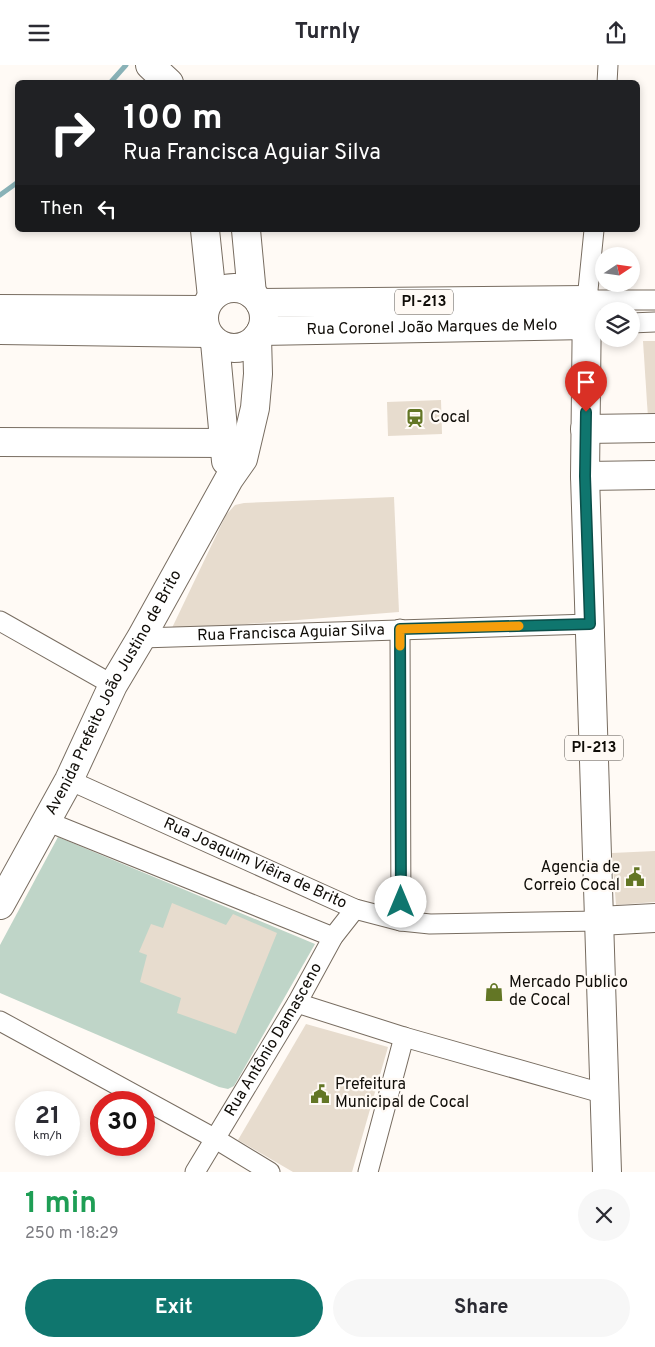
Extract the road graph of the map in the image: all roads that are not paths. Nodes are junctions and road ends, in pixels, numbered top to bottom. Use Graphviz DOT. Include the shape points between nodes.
graph roads {
  1 [pos="150,65"];
  2 [pos="608,65"];
  3 [pos="166,80"];
  4 [pos="607,80"];
  5 [pos="205,232"];
  6 [pos="246,232"];
  7 [pos="594,232"];
  8 [pos="256,299"];
  9 [pos="655,300"];
  10 [pos="0,309"];
  11 [pos="593,316"];
  12 [pos="210,320"];
  13 [pos="655,322"];
  14 [pos="640,323"];
  15 [pos="0,330"];
  16 [pos="259,334"];
  17 [pos="655,428"];
  18 [pos="585,429"];
  19 [pos="0,442"];
  20 [pos="225,443"];
  21 [pos="655,475"];
  22 [pos="585,476"];
  23 [pos="229,479"];
  24 [pos="0,621"];
  25 [pos="590,624"];
  26 [pos="400,629"];
  27 [pos="141,638"];
  28 [pos="113,685"];
  29 [pos="68,780"];
  30 [pos="46,821"];
  31 [pos="0,905"];
  32 [pos="355,909"];
  33 [pos="655,918"];
  34 [pos="401,921"];
  35 [pos="599,921"];
  36 [pos="333,937"];
  37 [pos="297,1003"];
  38 [pos="0,1021"];
  39 [pos="404,1037"];
  40 [pos="605,1094"];
  41 [pos="214,1138"];
  42 [pos="195,1172"];
  43 [pos="270,1172"];
  44 [pos="368,1172"];
  45 [pos="607,1172"];
  1 -- 3 [label="main road"];
  2 -- 4 [label="street"];
  5 -- 12 [label="main road"];
  6 -- 8 [label="main road"];
  7 -- 11 [label="street"];
  8 -- 11 [label="main road, Rua Coronel João Marques de Melo / PI-213"];
  8 -- 12 [label="main road, PI-213" via="242,289 221,291"];
  8 -- 16 [label="main road" via="264,317"];
  9 -- 11 [label="street, Rua Coronel João Marques de Melo"];
  10 -- 12 [label="main road"];
  11 -- 16 [label="main road, Rua Coronel João Marques de Melo / PI-213"];
  11 -- 18 [label="main road, PI-213"];
  12 -- 15 [label="main road"];
  12 -- 16 [label="main road, PI-213" via="225,347 248,345"];
  12 -- 20 [label="main road"];
  13 -- 14 [label="street"];
  16 -- 23 [label="main road, Avenida Prefeito João Justino de Brito" via="255,408 243,459"];
  17 -- 18 [label="main road"];
  18 -- 22 [label="main road, PI-213"];
  19 -- 20 [label="main road"];
  20 -- 23 [label="main road"];
  21 -- 22 [label="main road"];
  22 -- 25 [label="main road, PI-213"];
  23 -- 27 [label="main road, Avenida Prefeito João Justino de Brito"];
  24 -- 28 [label="street"];
  25 -- 26 [label="street, Rua Francisca Aguiar Silva"];
  25 -- 35 [label="main road, PI-213"];
  26 -- 27 [label="street, Rua Francisca Aguiar Silva"];
  26 -- 34 [label="street"];
  27 -- 28 [label="main road, Avenida Prefeito João Justino de Brito"];
  28 -- 29 [label="main road, Avenida Prefeito João Justino de Brito"];
  29 -- 30 [label="main road, Avenida Prefeito João Justino de Brito"];
  29 -- 32 [label="street, Rua Joaquim Viêira de Brito"];
  30 -- 31 [label="main road, Avenida Prefeito João Justino de Brito"];
  30 -- 36 [label="street"];
  32 -- 34 [label="street, Rua Joaquim Viêira de Brito"];
  32 -- 36 [label="street, Rua Antônio Damasceno"];
  33 -- 35 [label="main road"];
  34 -- 35 [label="street, Rua Joaquim Viêira de Brito" via="430,924"];
  35 -- 40 [label="main road, PI-213"];
  36 -- 37 [label="street, Rua Antônio Damasceno"];
  37 -- 39 [label="street"];
  37 -- 41 [label="street, Rua Antônio Damasceno"];
  38 -- 41 [label="street"];
  39 -- 40 [label="street"];
  39 -- 44 [label="street"];
  40 -- 45 [label="main road, PI-213"];
  41 -- 42 [label="street, Rua Antônio Damasceno"];
  41 -- 43 [label="street"];
}
